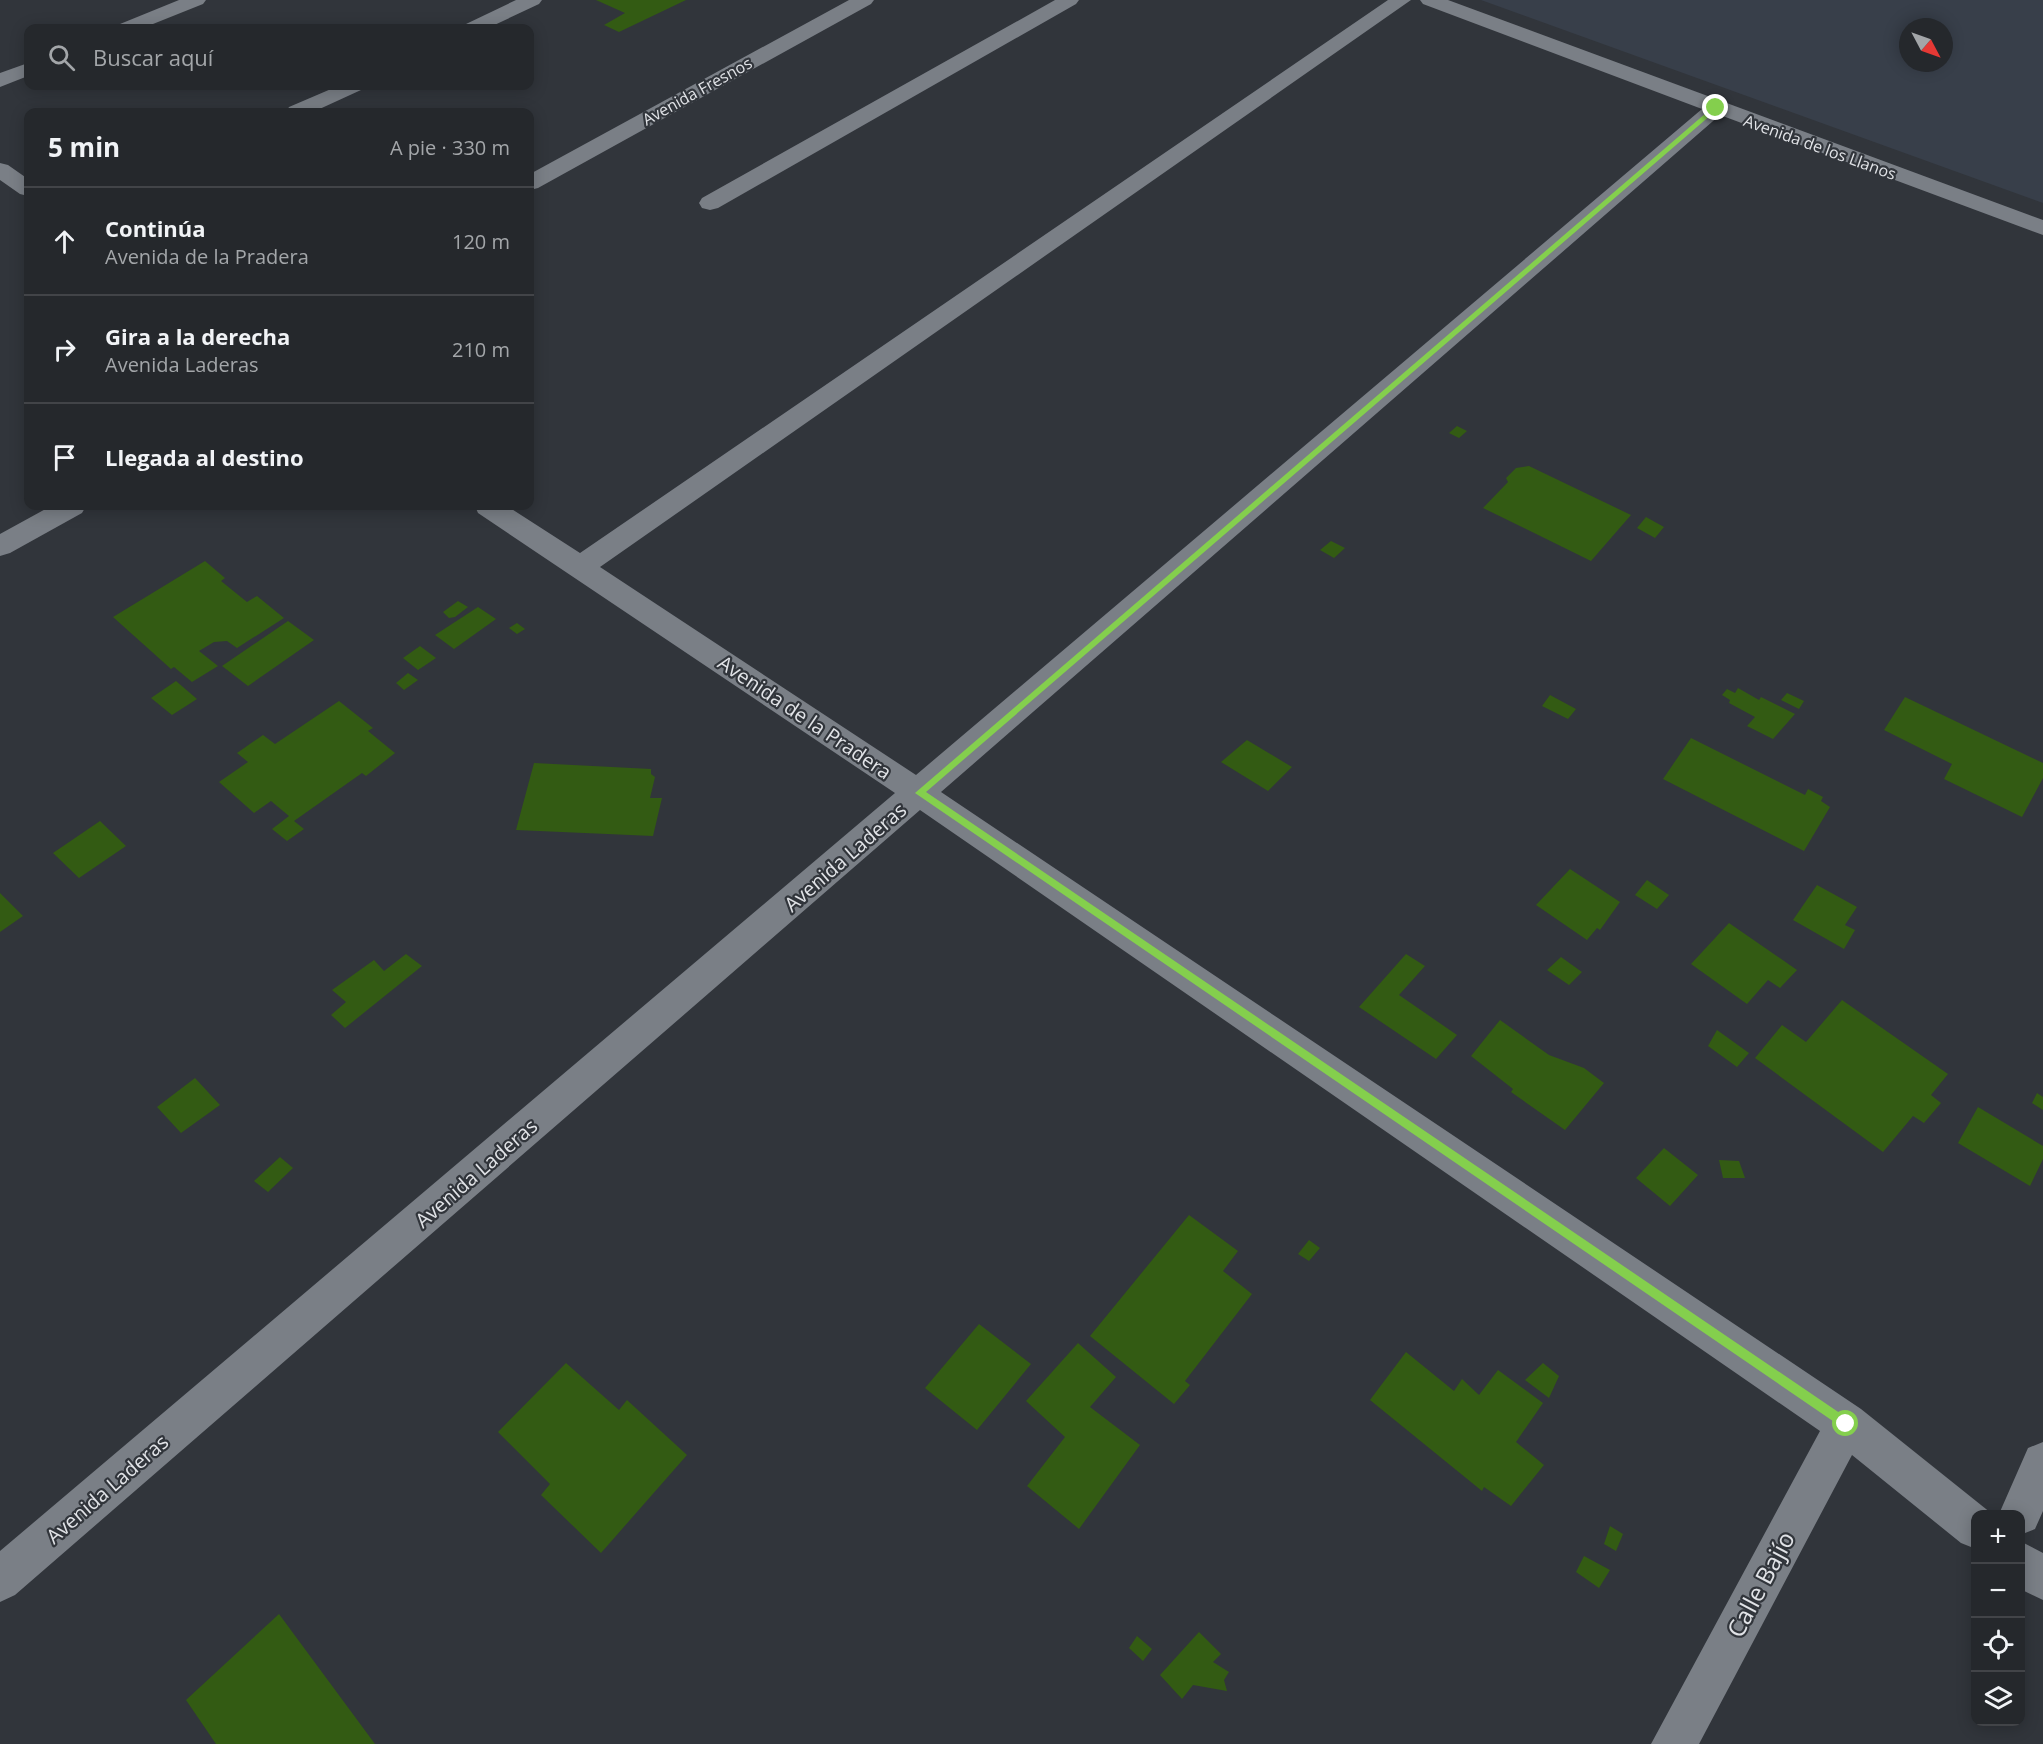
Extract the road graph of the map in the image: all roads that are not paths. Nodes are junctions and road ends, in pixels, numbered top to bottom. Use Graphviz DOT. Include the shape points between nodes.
graph roads {
  1 [pos="196,0"];
  2 [pos="532,0"];
  3 [pos="864,0"];
  4 [pos="1069,0"];
  5 [pos="1401,0"];
  6 [pos="1430,0"];
  7 [pos="137,24"];
  8 [pos="481,24"];
  9 [pos="24,71"];
  10 [pos="0,81"];
  11 [pos="345,90"];
  12 [pos="306,108"];
  13 [pos="1716,108"];
  14 [pos="0,170"];
  15 [pos="534,181"];
  16 [pos="24,186"];
  17 [pos="710,203"];
  18 [pos="2043,228"];
  19 [pos="65,510"];
  20 [pos="494,510"];
  21 [pos="0,546"];
  22 [pos="580,567"];
  23 [pos="919,793"];
  24 [pos="1846,1424"];
  25 [pos="2043,1463"];
  26 [pos="2022,1510"];
  27 [pos="1971,1524"];
  28 [pos="2022,1564"];
  29 [pos="2043,1578"];
  30 [pos="0,1580"];
  31 [pos="1674,1744"];
  1 -- 7 [label="street"];
  2 -- 8 [label="street"];
  3 -- 15 [label="street, Avenida Fresnos"];
  4 -- 17 [label="street"];
  5 -- 22 [label="street"];
  6 -- 13 [label="street, Avenida de los Llanos"];
  9 -- 10 [label="street"];
  11 -- 12 [label="street"];
  13 -- 18 [label="street, Avenida de los Llanos"];
  13 -- 23 [label="street, Avenida Laderas"];
  14 -- 16 [label="street"];
  19 -- 21 [label="street"];
  20 -- 22 [label="street, Avenida de la Pradera"];
  22 -- 23 [label="street, Avenida de la Pradera"];
  23 -- 24 [label="street, Avenida de la Pradera"];
  23 -- 30 [label="street, Avenida Laderas"];
  24 -- 27 [label="street, Avenida de la Pradera"];
  24 -- 31 [label="street, Calle Bajío"];
  25 -- 26 [label="street"];
  28 -- 29 [label="street"];
}
